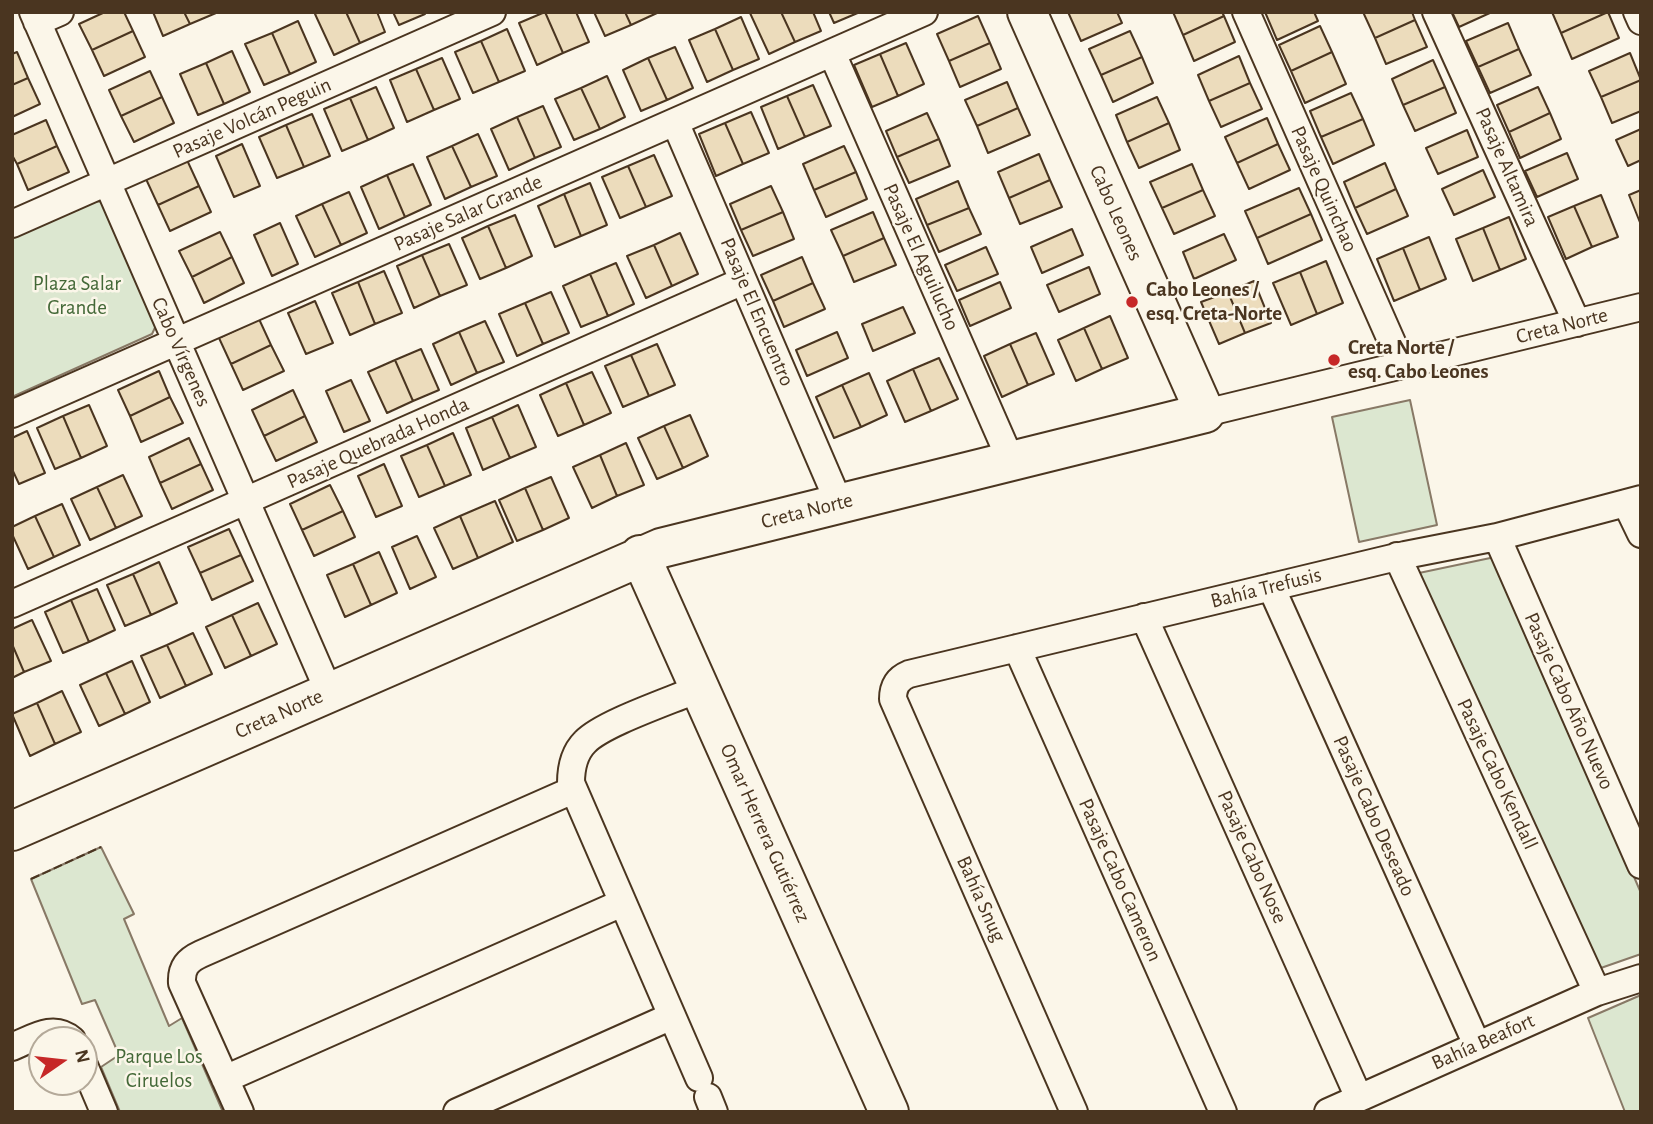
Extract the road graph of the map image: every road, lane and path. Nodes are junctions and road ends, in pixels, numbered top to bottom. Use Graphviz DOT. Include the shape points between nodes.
graph roads {
  1 [pos="492,12"];
  2 [pos="924,12"];
  3 [pos="1027,12"];
  4 [pos="1246,12"];
  5 [pos="1436,12"];
  6 [pos="1637,12"];
  7 [pos="43,16"];
  8 [pos="1641,21"];
  9 [pos="832,53"];
  10 [pos="674,122"];
  11 [pos="107,182"];
  12 [pos="12,224"];
  13 [pos="743,281"];
  14 [pos="1641,307"];
  15 [pos="1577,323"];
  16 [pos="176,342"];
  17 [pos="1402,365"];
  18 [pos="1205,413"];
  19 [pos="12,414"];
  20 [pos="1011,461"];
  21 [pos="246,500"];
  22 [pos="1634,501"];
  23 [pos="839,503"];
  24 [pos="1641,534"];
  25 [pos="1497,537"];
  26 [pos="640,555"];
  27 [pos="1397,556"];
  28 [pos="1271,587"];
  29 [pos="12,604"];
  30 [pos="1144,617"];
  31 [pos="1017,648"];
  32 [pos="895,685"];
  33 [pos="700,688"];
  34 [pos="329,692"];
  35 [pos="573,790"];
  36 [pos="12,831"];
  37 [pos="1641,865"];
  38 [pos="622,903"];
  39 [pos="1641,978"];
  40 [pos="1597,992"];
  41 [pos="672,1016"];
  42 [pos="1477,1045"];
  43 [pos="225,1079"];
  44 [pos="707,1096"];
  45 [pos="1359,1098"];
  46 [pos="240,1112"];
  47 [pos="457,1112"];
  48 [pos="889,1112"];
  49 [pos="1074,1112"];
  50 [pos="1223,1112"];
  51 [pos="1328,1112"];
  1 -- 11 [label="street, Pasaje Volcán Peguin"];
  2 -- 9 [label="street, Pasaje Salar Grande"];
  3 -- 18 [label="street, Cabo Leones"];
  4 -- 17 [label="street, Pasaje Quinchao"];
  5 -- 15 [label="street, Pasaje Altamira"];
  6 -- 8 [label="street"];
  7 -- 11 [label="street, Cabo Vírgenes"];
  9 -- 10 [label="street, Pasaje Salar Grande"];
  9 -- 20 [label="street, Pasaje El Aguilucho"];
  10 -- 13 [label="street, Pasaje El Encuentro"];
  10 -- 16 [label="street, Pasaje Salar Grande"];
  11 -- 12 [label="street, Pasaje Volcán Peguin"];
  11 -- 16 [label="street, Cabo Vírgenes"];
  13 -- 21 [label="street, Pasaje Quebrada Honda"];
  13 -- 23 [label="street, Pasaje El Encuentro"];
  14 -- 15 [label="street, Creta Norte"];
  15 -- 17 [label="street, Creta Norte"];
  16 -- 19 [label="street, Pasaje Salar Grande"];
  16 -- 21 [label="street, Cabo Vírgenes"];
  17 -- 18 [label="street, Creta Norte"];
  18 -- 20 [label="street, Creta Norte"];
  20 -- 23 [label="street, Creta Norte"];
  21 -- 29 [label="street, Pasaje Quebrada Honda"];
  21 -- 34 [label="street, Cabo Vírgenes"];
  22 -- 24 [label="street"];
  22 -- 25 [label="street, Bahía Trefusis"];
  23 -- 26 [label="street, Creta Norte"];
  25 -- 27 [label="street, Bahía Trefusis"];
  25 -- 37 [label="street, Pasaje Cabo Año Nuevo"];
  26 -- 33 [label="street, Omar Herrera Gutiérrez"];
  26 -- 34 [label="street, Creta Norte"];
  27 -- 28 [label="street, Bahía Trefusis"];
  27 -- 40 [label="street, Pasaje Cabo Kendall"];
  28 -- 30 [label="street, Bahía Trefusis"];
  28 -- 42 [label="street, Pasaje Cabo Deseado"];
  30 -- 31 [label="street, Bahía Trefusis"];
  30 -- 45 [label="street, Pasaje Cabo Nose"];
  31 -- 32 [label="street, Bahía Trefusis" via="909,674"];
  31 -- 50 [label="street, Pasaje Cabo Cameron"];
  32 -- 49 [label="street, Bahía Snug" via="893,699"];
  33 -- 35 [label="street" via="595,734 573,763"];
  33 -- 48 [label="street, Omar Herrera Gutiérrez"];
  34 -- 36 [label="street, Creta Norte"];
  35 -- 38 [label="street"];
  35 -- 43 [label="street" via="187,963 182,983"];
  38 -- 41 [label="street"];
  38 -- 43 [label="street"];
  39 -- 40 [label="street, Bahía Beafort"];
  40 -- 42 [label="street, Bahía Beafort"];
  41 -- 44 [label="street"];
  41 -- 47 [label="street"];
  42 -- 45 [label="street, Bahía Beafort"];
  43 -- 46 [label="street"];
  45 -- 51 [label="street, Bahía Beafort"];
}
